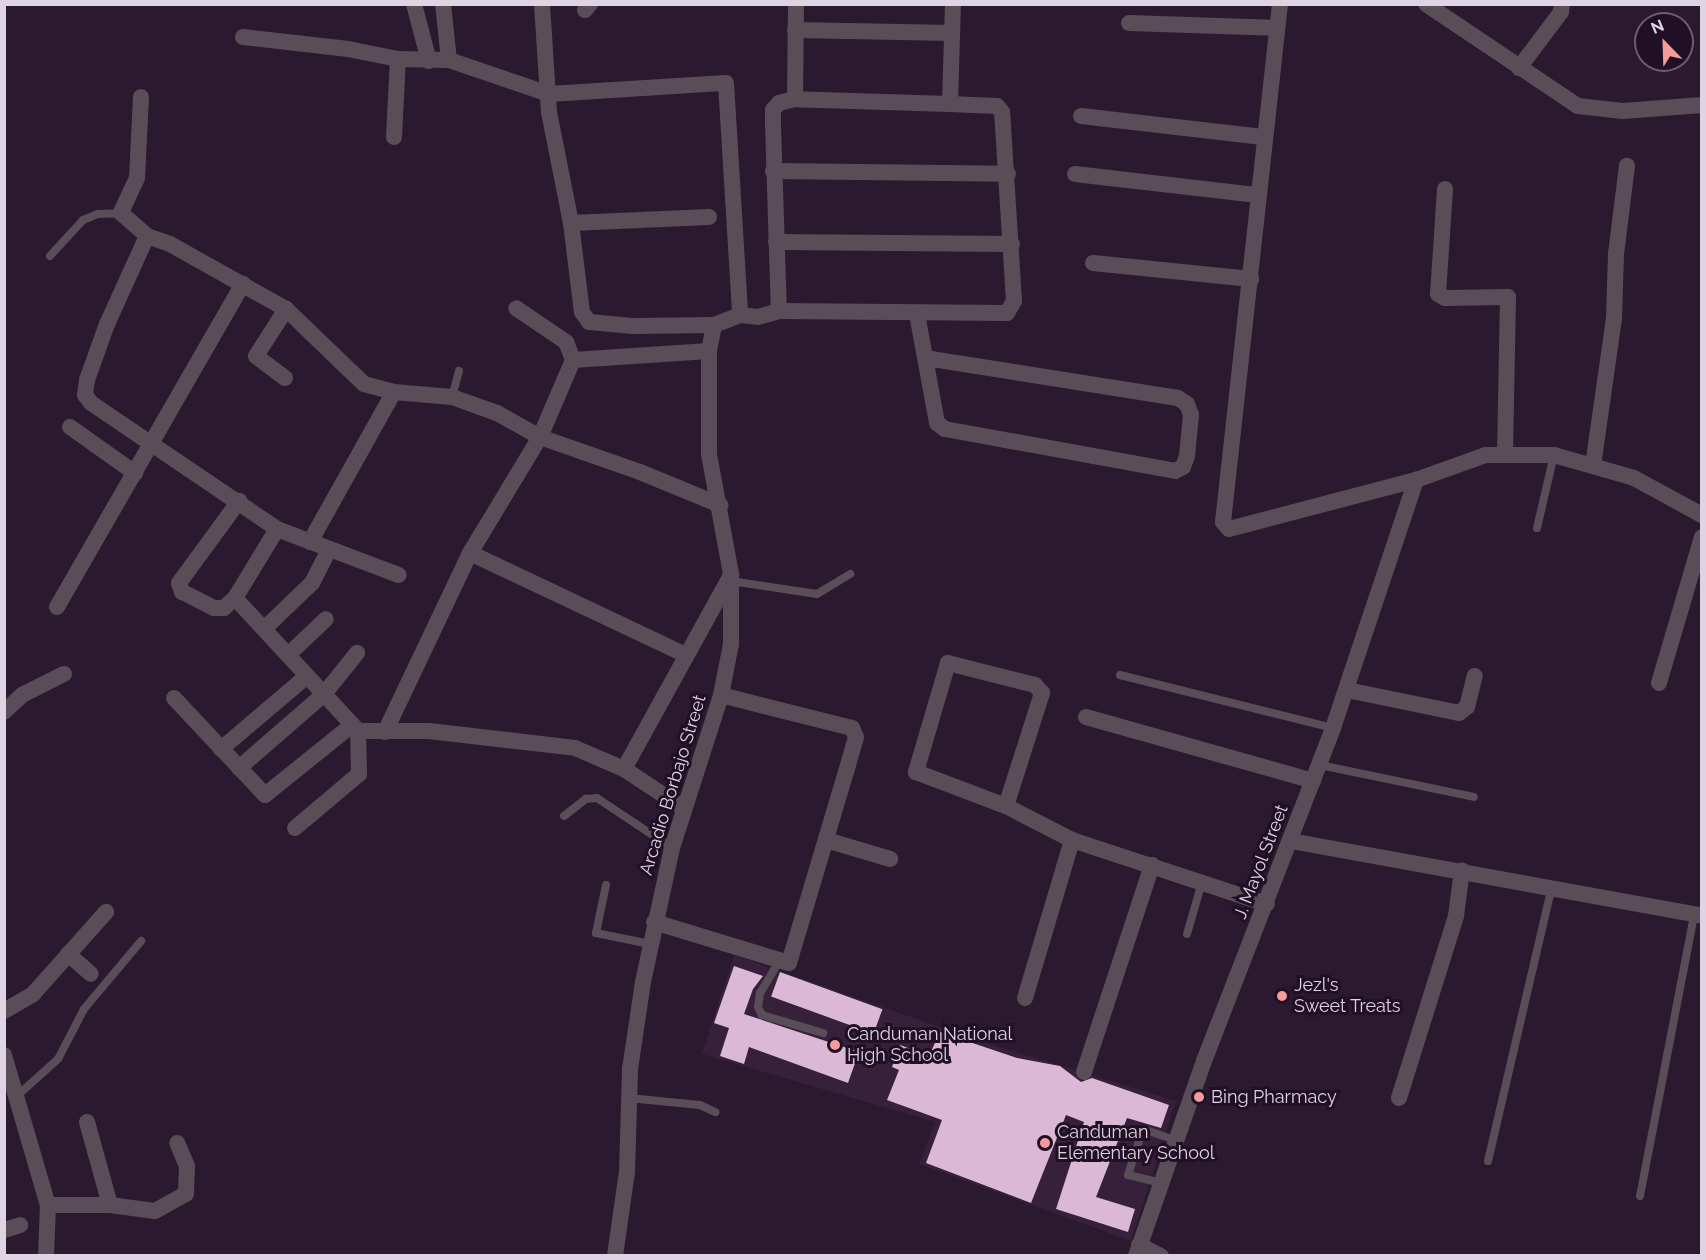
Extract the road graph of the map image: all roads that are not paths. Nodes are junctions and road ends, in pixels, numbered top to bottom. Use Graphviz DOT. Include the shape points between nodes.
graph roads {
  1 [pos="414,4"];
  2 [pos="443,4"];
  3 [pos="542,4"];
  4 [pos="796,4"];
  5 [pos="953,4"];
  6 [pos="1280,4"];
  7 [pos="1426,4"];
  8 [pos="1562,4"];
  9 [pos="1129,23"];
  10 [pos="1277,28"];
  11 [pos="795,30"];
  12 [pos="952,33"];
  13 [pos="243,37"];
  14 [pos="398,59"];
  15 [pos="449,60"];
  16 [pos="429,62"];
  17 [pos="1519,68"];
  18 [pos="549,94"];
  19 [pos="141,97"];
  20 [pos="795,99"];
  21 [pos="950,104"];
  22 [pos="1701,105"];
  23 [pos="1081,116"];
  24 [pos="1263,136"];
  25 [pos="394,137"];
  26 [pos="1627,166"];
  27 [pos="773,171"];
  28 [pos="1008,174"];
  29 [pos="1075,174"];
  30 [pos="1445,189"];
  31 [pos="1256,195"];
  32 [pos="121,213"];
  33 [pos="709,217"];
  34 [pos="571,223"];
  35 [pos="147,236"];
  36 [pos="776,242"];
  37 [pos="1012,244"];
  38 [pos="50,256"];
  39 [pos="1093,263"];
  40 [pos="1251,279"];
  41 [pos="243,284"];
  42 [pos="516,308"];
  43 [pos="286,309"];
  44 [pos="758,314"];
  45 [pos="917,314"];
  46 [pos="714,325"];
  47 [pos="709,351"];
  48 [pos="926,358"];
  49 [pos="573,360"];
  50 [pos="459,371"];
  51 [pos="285,378"];
  52 [pos="394,392"];
  53 [pos="452,396"];
  54 [pos="70,427"];
  55 [pos="540,437"];
  56 [pos="151,442"];
  57 [pos="1505,452"];
  58 [pos="1554,456"];
  59 [pos="1593,466"];
  60 [pos="135,473"];
  61 [pos="1416,480"];
  62 [pos="239,501"];
  63 [pos="720,505"];
  64 [pos="1701,515"];
  65 [pos="1537,528"];
  66 [pos="278,529"];
  67 [pos="1701,537"];
  68 [pos="309,542"];
  69 [pos="329,549"];
  70 [pos="470,554"];
  71 [pos="850,574"];
  72 [pos="399,575"];
  73 [pos="731,578"];
  74 [pos="235,598"];
  75 [pos="57,607"];
  76 [pos="326,619"];
  77 [pos="264,629"];
  78 [pos="357,653"];
  79 [pos="288,655"];
  80 [pos="686,655"];
  81 [pos="64,674"];
  82 [pos="1120,675"];
  83 [pos="307,676"];
  84 [pos="1475,676"];
  85 [pos="1659,683"];
  86 [pos="1347,690"];
  87 [pos="324,694"];
  88 [pos="721,695"];
  89 [pos="174,698"];
  90 [pos="4,712"];
  91 [pos="1086,717"];
  92 [pos="355,728"];
  93 [pos="1333,728"];
  94 [pos="385,732"];
  95 [pos="221,749"];
  96 [pos="238,768"];
  97 [pos="624,769"];
  98 [pos="1316,773"];
  99 [pos="1474,797"];
  100 [pos="1006,806"];
  101 [pos="683,808"];
  102 [pos="564,816"];
  103 [pos="295,828"];
  104 [pos="826,840"];
  105 [pos="1072,840"];
  106 [pos="1291,841"];
  107 [pos="672,848"];
  108 [pos="890,859"];
  109 [pos="1152,865"];
  110 [pos="1461,870"];
  111 [pos="1202,882"];
  112 [pos="606,885"];
  113 [pos="1552,887"];
  114 [pos="1267,904"];
  115 [pos="106,912"];
  116 [pos="1698,915"];
  117 [pos="654,921"];
  118 [pos="1187,934"];
  119 [pos="141,941"];
  120 [pos="650,944"];
  121 [pos="68,954"];
  122 [pos="780,960"];
  123 [pos="91,974"];
  124 [pos="1025,998"];
  125 [pos="4,1011"];
  126 [pos="823,1033"];
  127 [pos="4,1055"];
  128 [pos="1084,1072"];
  129 [pos="18,1095"];
  130 [pos="629,1098"];
  131 [pos="1399,1098"];
  132 [pos="715,1112"];
  133 [pos="87,1122"];
  134 [pos="1177,1141"];
  135 [pos="177,1143"];
  136 [pos="1488,1161"];
  137 [pos="1161,1183"];
  138 [pos="1640,1196"];
  139 [pos="48,1205"];
  140 [pos="110,1205"];
  141 [pos="1137,1250"];
  142 [pos="46,1256"];
  143 [pos="615,1256"];
  144 [pos="1161,1256"];
  1 -- 16 [label="street"];
  2 -- 15 [label="street"];
  3 -- 18 [label="street"];
  4 -- 11 [label="street"];
  5 -- 12 [label="street"];
  6 -- 10 [label="street"];
  7 -- 17 [label="street"];
  8 -- 17 [label="street" via="1561,12"];
  9 -- 10 [label="street"];
  10 -- 24 [label="street"];
  11 -- 12 [label="street"];
  11 -- 20 [label="street"];
  12 -- 21 [label="street"];
  13 -- 14 [label="street"];
  14 -- 16 [label="street"];
  14 -- 25 [label="street"];
  15 -- 16 [label="street"];
  15 -- 18 [label="street"];
  17 -- 22 [label="street" via="1578,106 1623,111"];
  18 -- 34 [label="street"];
  18 -- 44 [label="street" via="726,82"];
  19 -- 32 [label="street" via="137,178"];
  20 -- 21 [label="street"];
  20 -- 27 [label="street" via="779,103 772,110"];
  21 -- 28 [label="street" via="997,106 1002,112"];
  23 -- 24 [label="street"];
  24 -- 31 [label="street"];
  26 -- 59 [label="street" via="1616,254 1614,318"];
  27 -- 28 [label="street"];
  27 -- 36 [label="street"];
  28 -- 37 [label="street"];
  29 -- 31 [label="street"];
  30 -- 57 [label="street" via="1438,294 1445,298 1508,297"];
  31 -- 40 [label="street"];
  32 -- 35 [label="street"];
  32 -- 38 [label="lane" via="98,214 83,220"];
  33 -- 34 [label="street"];
  34 -- 46 [label="street" via="582,312 589,322"];
  35 -- 41 [label="street" via="170,244"];
  35 -- 56 [label="street" via="107,324 85,390 91,403"];
  36 -- 37 [label="street"];
  36 -- 44 [label="street"];
  37 -- 45 [label="street" via="1014,301 1007,313"];
  39 -- 40 [label="street"];
  40 -- 61 [label="street" via="1223,522 1226,528"];
  41 -- 43 [label="street"];
  41 -- 56 [label="street"];
  42 -- 49 [label="street" via="566,342"];
  43 -- 51 [label="street" via="256,356"];
  43 -- 52 [label="street" via="364,384"];
  44 -- 45 [label="street"];
  44 -- 46 [label="street"];
  45 -- 48 [label="street"];
  46 -- 47 [label="street, Arcadio Borbajo Street"];
  47 -- 49 [label="street"];
  47 -- 63 [label="street, Arcadio Borbajo Street" via="709,454"];
  48 -- 48 [label="street" via="1178,398 1187,404 1191,415 1187,456 1175,471 956,433 938,423"];
  49 -- 55 [label="street"];
  50 -- 53 [label="lane"];
  52 -- 53 [label="street"];
  52 -- 68 [label="street"];
  53 -- 55 [label="street" via="497,413"];
  54 -- 60 [label="street"];
  55 -- 63 [label="street"];
  55 -- 70 [label="street"];
  56 -- 60 [label="street"];
  56 -- 62 [label="street"];
  57 -- 58 [label="street"];
  57 -- 61 [label="street" via="1471,459"];
  58 -- 59 [label="street"];
  58 -- 65 [label="lane"];
  59 -- 64 [label="street" via="1634,478"];
  60 -- 75 [label="street"];
  61 -- 86 [label="street, J. Mayol Street"];
  62 -- 66 [label="street"];
  62 -- 74 [label="street" via="179,583 183,592 214,608 224,608"];
  63 -- 73 [label="street, Arcadio Borbajo Street"];
  66 -- 68 [label="street"];
  66 -- 74 [label="street"];
  67 -- 85 [label="street"];
  68 -- 69 [label="street"];
  69 -- 72 [label="street"];
  69 -- 77 [label="street" via="312,583"];
  70 -- 80 [label="street"];
  70 -- 94 [label="street"];
  71 -- 73 [label="lane" via="817,594"];
  73 -- 80 [label="street"];
  73 -- 88 [label="street, Arcadio Borbajo Street" via="732,644"];
  74 -- 77 [label="street"];
  76 -- 79 [label="street"];
  77 -- 79 [label="street"];
  78 -- 87 [label="street"];
  79 -- 83 [label="street"];
  80 -- 97 [label="street"];
  81 -- 90 [label="street" via="22,695"];
  82 -- 93 [label="lane"];
  83 -- 87 [label="street"];
  83 -- 95 [label="street"];
  84 -- 86 [label="street" via="1467,707 1459,712"];
  86 -- 93 [label="street, J. Mayol Street"];
  87 -- 92 [label="street"];
  87 -- 96 [label="street"];
  88 -- 101 [label="street, Arcadio Borbajo Street"];
  88 -- 104 [label="street" via="852,728 855,732"];
  89 -- 95 [label="street"];
  91 -- 98 [label="street"];
  92 -- 94 [label="street"];
  92 -- 96 [label="street" via="265,795"];
  92 -- 103 [label="street" via="359,774"];
  93 -- 98 [label="street, J. Mayol Street"];
  94 -- 97 [label="street" via="429,731 575,748"];
  95 -- 96 [label="street"];
  97 -- 101 [label="street"];
  98 -- 99 [label="lane"];
  98 -- 106 [label="street, J. Mayol Street"];
  100 -- 100 [label="street" via="916,772 948,663 1035,685 1041,693"];
  100 -- 105 [label="street"];
  101 -- 107 [label="street, Arcadio Borbajo Street"];
  102 -- 107 [label="lane" via="586,799 597,798"];
  104 -- 108 [label="street"];
  104 -- 122 [label="street" via="789,963"];
  105 -- 109 [label="street"];
  105 -- 124 [label="street"];
  106 -- 110 [label="street"];
  106 -- 114 [label="street, J. Mayol Street"];
  107 -- 117 [label="street, Arcadio Borbajo Street"];
  109 -- 111 [label="street"];
  109 -- 128 [label="street"];
  110 -- 113 [label="street"];
  110 -- 131 [label="street" via="1462,890 1456,916"];
  111 -- 114 [label="street"];
  111 -- 118 [label="lane"];
  112 -- 120 [label="lane" via="596,933"];
  113 -- 116 [label="street"];
  113 -- 136 [label="lane"];
  114 -- 134 [label="street, J. Mayol Street"];
  115 -- 121 [label="street"];
  116 -- 138 [label="lane"];
  117 -- 120 [label="street, Arcadio Borbajo Street"];
  117 -- 122 [label="street"];
  119 -- 129 [label="lane" via="84,1009 58,1059"];
  120 -- 130 [label="street, Arcadio Borbajo Street"];
  121 -- 123 [label="street"];
  121 -- 125 [label="street" via="33,994"];
  122 -- 126 [label="lane" via="760,993 758,1007 762,1015"];
  127 -- 129 [label="street"];
  129 -- 139 [label="street"];
  130 -- 132 [label="lane" via="700,1105"];
  130 -- 143 [label="street, Arcadio Borbajo Street" via="627,1172"];
  133 -- 140 [label="street"];
  134 -- 137 [label="street, J. Mayol Street"];
  134 -- 137 [label="lane" via="1143,1129 1128,1175"];
  135 -- 140 [label="street" via="187,1166 186,1194 155,1211"];
  137 -- 141 [label="street, J. Mayol Street"];
  139 -- 140 [label="street"];
  139 -- 142 [label="street"];
  141 -- 144 [label="street"];
}
